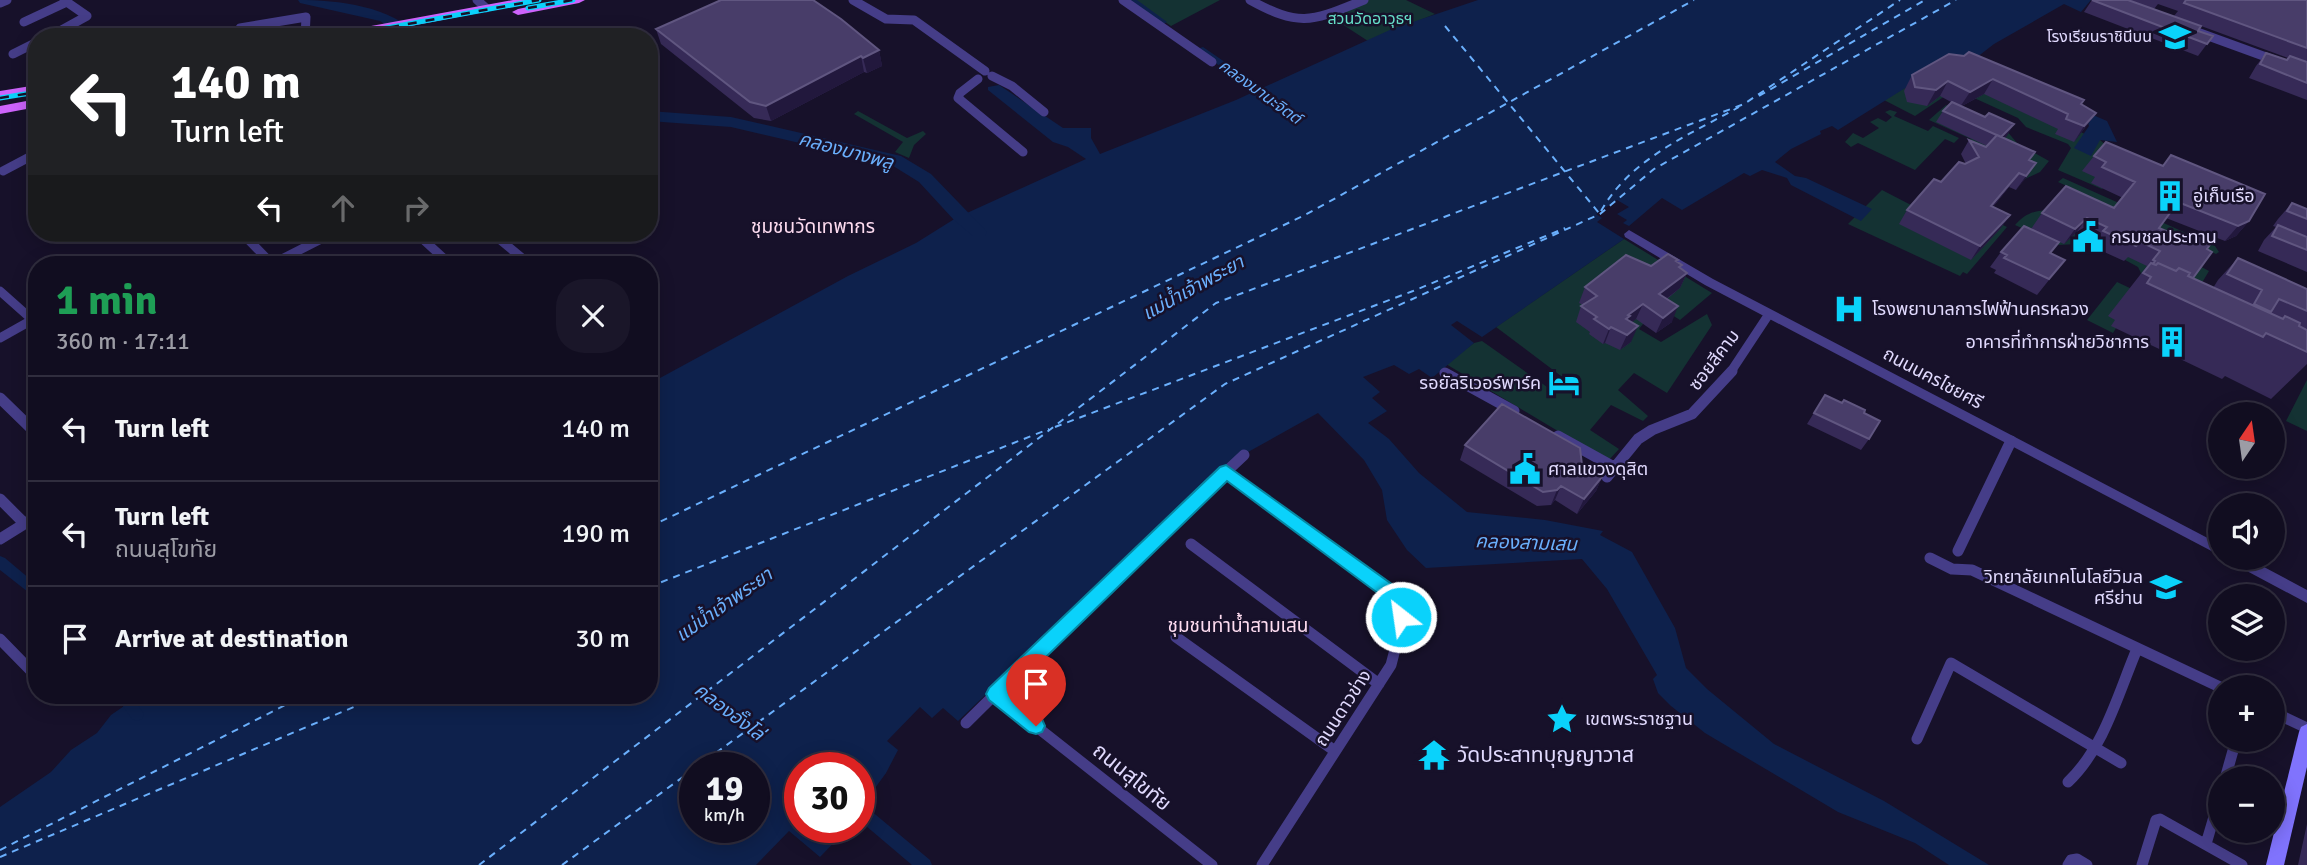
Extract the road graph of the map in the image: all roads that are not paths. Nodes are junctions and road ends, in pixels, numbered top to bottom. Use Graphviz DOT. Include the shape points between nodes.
graph roads {
  1 [pos="7,0"];
  2 [pos="531,0"];
  3 [pos="579,0"];
  4 [pos="853,0"];
  5 [pos="1123,0"];
  6 [pos="1250,0"];
  7 [pos="1364,0"];
  8 [pos="66,1"];
  9 [pos="0,3"];
  10 [pos="482,4"];
  11 [pos="24,22"];
  12 [pos="66,28"];
  13 [pos="240,28"];
  14 [pos="306,28"];
  15 [pos="407,28"];
  16 [pos="416,28"];
  17 [pos="2195,31"];
  18 [pos="28,47"];
  19 [pos="13,54"];
  20 [pos="1212,62"];
  21 [pos="2282,63"];
  22 [pos="989,73"];
  23 [pos="28,94"];
  24 [pos="0,99"];
  25 [pos="28,105"];
  26 [pos="0,110"];
  27 [pos="1044,112"];
  28 [pos="1023,152"];
  29 [pos="28,160"];
  30 [pos="3,171"];
  31 [pos="1629,234"];
  32 [pos="251,242"];
  33 [pos="315,242"];
  34 [pos="426,242"];
  35 [pos="503,242"];
  36 [pos="264,256"];
  37 [pos="288,256"];
  38 [pos="441,256"];
  39 [pos="520,256"];
  40 [pos="2,297"];
  41 [pos="1769,314"];
  42 [pos="28,317"];
  43 [pos="28,325"];
  44 [pos="0,338"];
  45 [pos="1445,373"];
  46 [pos="0,398"];
  47 [pos="1530,420"];
  48 [pos="28,426"];
  49 [pos="1542,427"];
  50 [pos="2011,441"];
  51 [pos="1244,455"];
  52 [pos="1226,471"];
  53 [pos="0,499"];
  54 [pos="28,522"];
  55 [pos="25,524"];
  56 [pos="0,539"];
  57 [pos="1191,544"];
  58 [pos="2208,544"];
  59 [pos="1958,551"];
  60 [pos="1930,558"];
  61 [pos="2257,570"];
  62 [pos="2307,597"];
  63 [pos="1177,637"];
  64 [pos="0,639"];
  65 [pos="2137,649"];
  66 [pos="28,668"];
  67 [pos="2208,682"];
  68 [pos="1379,684"];
  69 [pos="995,694"];
  70 [pos="2285,718"];
  71 [pos="966,723"];
  72 [pos="2307,730"];
  73 [pos="1917,739"];
  74 [pos="2095,749"];
  75 [pos="1335,751"];
  76 [pos="2120,763"];
  77 [pos="2302,776"];
  78 [pos="2068,782"];
  79 [pos="2208,837"];
  80 [pos="2206,844"];
  81 [pos="1212,865"];
  82 [pos="1262,865"];
  83 [pos="2068,865"];
  84 [pos="2087,865"];
  85 [pos="2141,865"];
  86 [pos="2242,865"];
  87 [pos="2275,865"];
  1 -- 9 [label="street"];
  2 -- 10 [label="main road"];
  3 -- 16 [label="main road"];
  4 -- 22 [label="street" via="886,19 914,20"];
  5 -- 20 [label="street"];
  6 -- 7 [label="street" via="1296,22"];
  8 -- 11 [label="street"];
  8 -- 12 [label="street" via="88,16"];
  10 -- 15 [label="main road"];
  13 -- 14 [label="street" via="306,16"];
  17 -- 21 [label="street"];
  18 -- 19 [label="street"];
  22 -- 27 [label="street"];
  22 -- 28 [label="street" via="977,74 978,79 958,98"];
  23 -- 24 [label="main road"];
  25 -- 26 [label="main road"];
  29 -- 30 [label="street"];
  31 -- 41 [label="street, ถนนนครไชยศรี"];
  32 -- 36 [label="street"];
  33 -- 37 [label="street"];
  34 -- 38 [label="street"];
  35 -- 39 [label="street"];
  40 -- 42 [label="street"];
  41 -- 49 [label="street, ซอยสีคาม" via="1698,410 1635,440 1610,472"];
  41 -- 50 [label="street, ถนนนครไชยศรี"];
  43 -- 44 [label="street"];
  45 -- 47 [label="street"];
  46 -- 48 [label="street"];
  50 -- 58 [label="street, ถนนนครไชยศรี"];
  50 -- 59 [label="street"];
  51 -- 52 [label="street"];
  52 -- 68 [label="street, ถนนดาวข่าง" via="1394,596 1401,638"];
  52 -- 69 [label="street"];
  53 -- 55 [label="street"];
  54 -- 55 [label="street"];
  55 -- 56 [label="street"];
  57 -- 68 [label="street"];
  60 -- 65 [label="street" via="1952,569 1972,570"];
  61 -- 62 [label="street"];
  63 -- 75 [label="street"];
  64 -- 66 [label="street"];
  65 -- 67 [label="street"];
  65 -- 74 [label="street"];
  68 -- 75 [label="street, ถนนดาวข่าง"];
  69 -- 71 [label="street"];
  69 -- 81 [label="street, ถนนสุโขทัย"];
  70 -- 72 [label="street"];
  72 -- 77 [label="main road"];
  73 -- 74 [label="street" via="1951,663"];
  74 -- 76 [label="street"];
  74 -- 78 [label="street"];
  75 -- 82 [label="street, ถนนดาวข่าง"];
  77 -- 87 [label="main road"];
  79 -- 80 [label="street"];
  80 -- 85 [label="street" via="2156,820"];
  80 -- 86 [label="street"];
  83 -- 84 [label="street" via="2077,859"];
}
